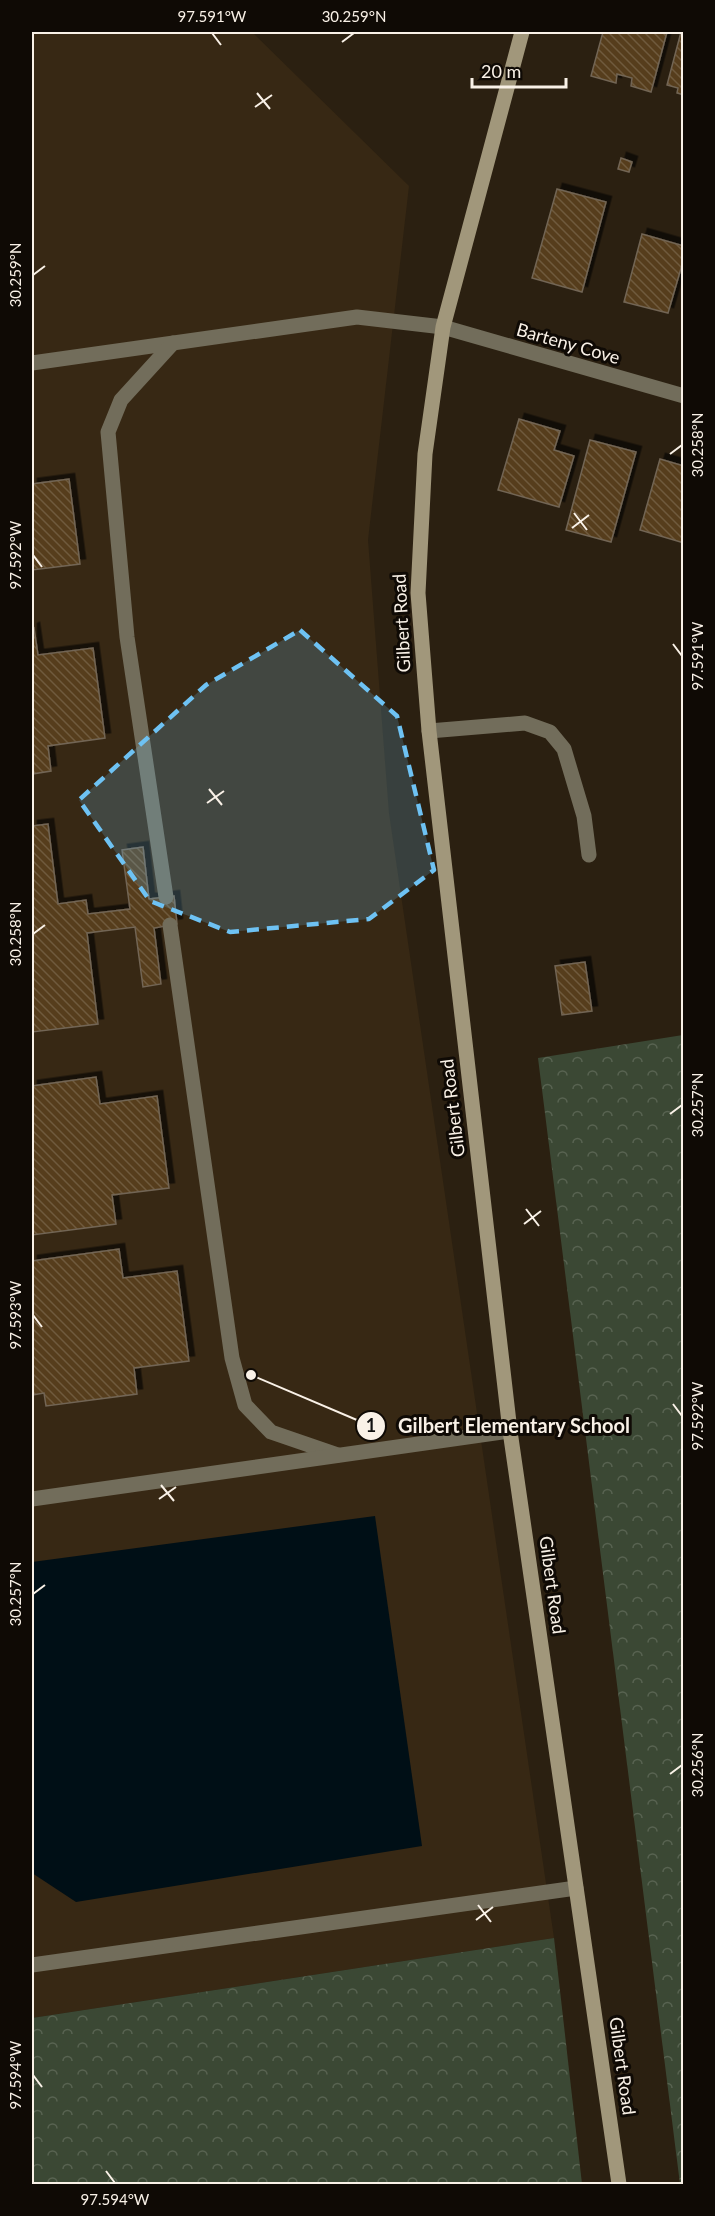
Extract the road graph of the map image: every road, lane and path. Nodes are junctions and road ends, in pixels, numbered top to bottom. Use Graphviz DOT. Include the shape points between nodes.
graph roads {
  1 [pos="522,32"];
  2 [pos="443,327"];
  3 [pos="173,343"];
  4 [pos="32,363"];
  5 [pos="684,396"];
  6 [pos="429,731"];
  7 [pos="589,855"];
  8 [pos="166,897"];
  9 [pos="170,925"];
  10 [pos="510,1431"];
  11 [pos="338,1455"];
  12 [pos="32,1499"];
  13 [pos="576,1888"];
  14 [pos="32,1965"];
  15 [pos="620,2184"];
  1 -- 2 [label="street, Gilbert Road"];
  2 -- 3 [label="street, Barteny Cove" via="357,317"];
  2 -- 5 [label="street, Barteny Cove"];
  2 -- 6 [label="street, Gilbert Road" via="425,454 417,592"];
  3 -- 4 [label="street, Barteny Cove"];
  3 -- 8 [label="street" via="121,400 108,432 127,637"];
  6 -- 7 [label="street" via="525,723 550,732 564,749 584,816"];
  6 -- 10 [label="street, Gilbert Road"];
  9 -- 11 [label="street" via="232,1358 245,1405 271,1432"];
  10 -- 11 [label="street"];
  10 -- 13 [label="street, Gilbert Road"];
  11 -- 12 [label="street"];
  13 -- 14 [label="street"];
  13 -- 15 [label="street, Gilbert Road"];
}
